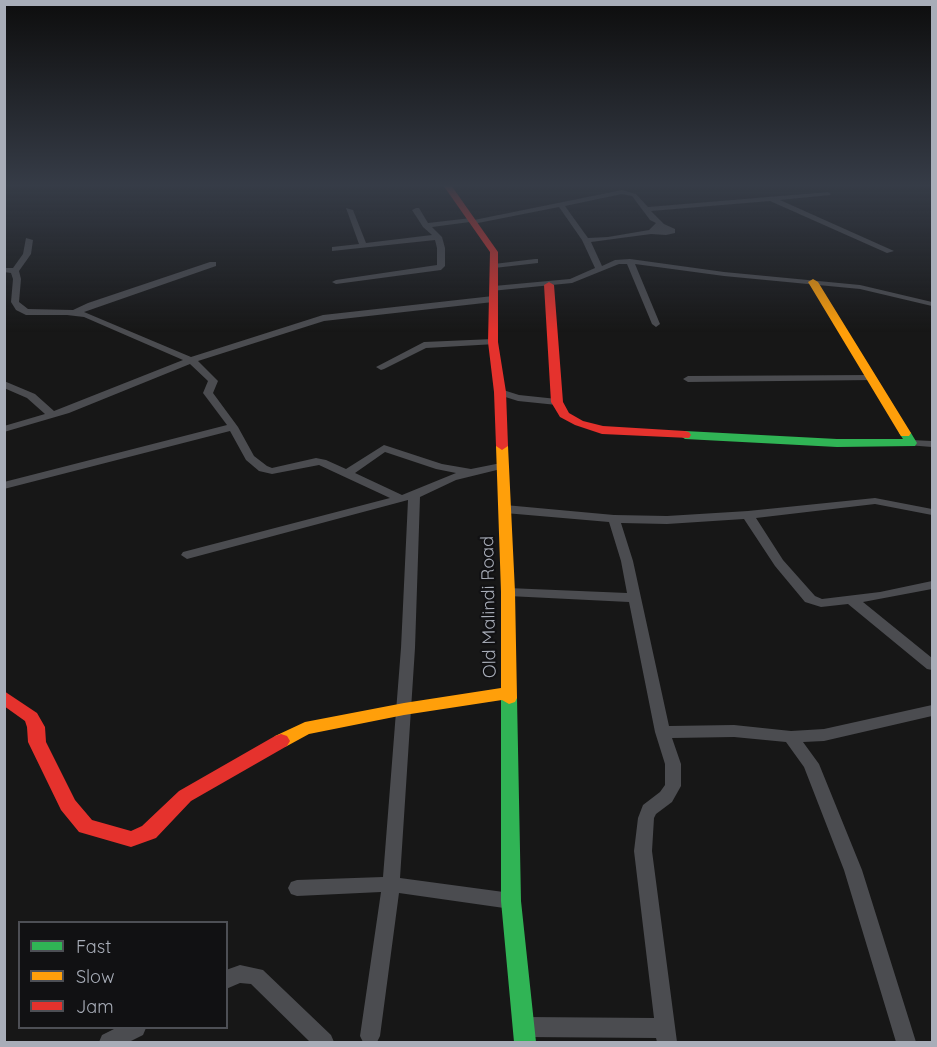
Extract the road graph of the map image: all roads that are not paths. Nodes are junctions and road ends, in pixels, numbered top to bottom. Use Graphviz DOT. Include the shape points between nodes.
graph roads {
  1 [pos="359,234"];
  2 [pos="435,234"];
  3 [pos="482,234"];
  4 [pos="582,234"];
  5 [pos="640,234"];
  6 [pos="852,234"];
  7 [pos="438,237"];
  8 [pos="29,240"];
  9 [pos="586,240"];
  10 [pos="363,245"];
  11 [pos="335,249"];
  12 [pos="890,251"];
  13 [pos="535,261"];
  14 [pos="630,261"];
  15 [pos="213,264"];
  16 [pos="494,266"];
  17 [pos="4,270"];
  18 [pos="600,270"];
  19 [pos="15,271"];
  20 [pos="336,282"];
  21 [pos="813,282"];
  22 [pos="549,285"];
  23 [pos="494,294"];
  24 [pos="933,304"];
  25 [pos="75,313"];
  26 [pos="656,324"];
  27 [pos="493,342"];
  28 [pos="191,360"];
  29 [pos="381,367"];
  30 [pos="871,378"];
  31 [pos="688,379"];
  32 [pos="4,384"];
  33 [pos="500,392"];
  34 [pos="557,402"];
  35 [pos="53,415"];
  36 [pos="233,427"];
  37 [pos="4,429"];
  38 [pos="911,443"];
  39 [pos="933,444"];
  40 [pos="501,465"];
  41 [pos="472,471"];
  42 [pos="348,473"];
  43 [pos="4,486"];
  44 [pos="407,496"];
  45 [pos="505,509"];
  46 [pos="933,512"];
  47 [pos="748,515"];
  48 [pos="614,519"];
  49 [pos="187,555"];
  50 [pos="933,585"];
  51 [pos="508,592"];
  52 [pos="634,598"];
  53 [pos="851,598"];
  54 [pos="933,665"];
  55 [pos="509,693"];
  56 [pos="4,697"];
  57 [pos="404,709"];
  58 [pos="933,710"];
  59 [pos="663,732"];
  60 [pos="791,737"];
  61 [pos="391,884"];
  62 [pos="297,888"];
  63 [pos="511,901"];
  64 [pos="228,979"];
  65 [pos="134,1029"];
  66 [pos="525,1035"];
  67 [pos="666,1035"];
  68 [pos="370,1036"];
  69 [pos="109,1042"];
  70 [pos="324,1042"];
  71 [pos="906,1042"];
  1 -- 10 [label="street"];
  2 -- 7 [label="street"];
  3 -- 16 [label="street, Old Malindi Road" via="493,249"];
  4 -- 9 [label="street"];
  5 -- 9 [label="street"];
  6 -- 12 [label="street"];
  7 -- 10 [label="street"];
  7 -- 20 [label="street" via="438,268"];
  8 -- 19 [label="street" via="27,254"];
  9 -- 18 [label="street"];
  10 -- 11 [label="street"];
  13 -- 16 [label="street"];
  14 -- 18 [label="street"];
  14 -- 21 [label="street"];
  14 -- 26 [label="street"];
  15 -- 25 [label="street"];
  16 -- 23 [label="street, Old Malindi Road"];
  17 -- 19 [label="street"];
  18 -- 22 [label="street" via="572,282"];
  19 -- 25 [label="street" via="15,302 19,308 33,313"];
  21 -- 24 [label="street" via="868,288"];
  21 -- 30 [label="street"];
  22 -- 23 [label="street"];
  22 -- 34 [label="street"];
  23 -- 27 [label="street, Old Malindi Road"];
  23 -- 28 [label="street" via="323,318"];
  25 -- 28 [label="street"];
  27 -- 29 [label="street" via="424,345"];
  27 -- 33 [label="street, Old Malindi Road"];
  28 -- 35 [label="street"];
  28 -- 36 [label="street" via="213,381 208,393"];
  30 -- 31 [label="street"];
  30 -- 38 [label="street"];
  32 -- 35 [label="street" via="31,396"];
  33 -- 34 [label="street"];
  33 -- 40 [label="street, Old Malindi Road"];
  34 -- 38 [label="street" via="570,419 618,432"];
  35 -- 37 [label="street"];
  36 -- 42 [label="street" via="250,458 267,471 316,461"];
  36 -- 43 [label="street"];
  38 -- 39 [label="street"];
  40 -- 41 [label="street"];
  40 -- 45 [label="street, Old Malindi Road"];
  41 -- 42 [label="street" via="440,467 384,448"];
  41 -- 44 [label="street"];
  42 -- 44 [label="street"];
  44 -- 49 [label="street"];
  44 -- 57 [label="street"];
  45 -- 48 [label="street"];
  45 -- 51 [label="street, Old Malindi Road"];
  46 -- 47 [label="street" via="875,501"];
  47 -- 48 [label="street"];
  47 -- 53 [label="street" via="810,599 821,603"];
  48 -- 52 [label="street"];
  50 -- 53 [label="street"];
  51 -- 52 [label="street"];
  51 -- 55 [label="street, Old Malindi Road"];
  52 -- 59 [label="street"];
  53 -- 54 [label="street"];
  55 -- 57 [label="street"];
  55 -- 63 [label="street, Old Malindi Road"];
  56 -- 57 [label="street" via="31,717 37,742 68,805 86,826 131,839 149,832 185,795 305,728"];
  57 -- 61 [label="street"];
  58 -- 60 [label="street" via="824,735"];
  59 -- 60 [label="street" via="734,731"];
  59 -- 67 [label="street" via="673,764 673,786 649,810 643,851"];
  60 -- 71 [label="street" via="812,764 844,849"];
  61 -- 62 [label="street"];
  61 -- 63 [label="street"];
  61 -- 68 [label="street"];
  63 -- 66 [label="street, Old Malindi Road"];
  64 -- 70 [label="street" via="240,974 256,976"];
  65 -- 69 [label="street"];
  66 -- 67 [label="street"];
}
